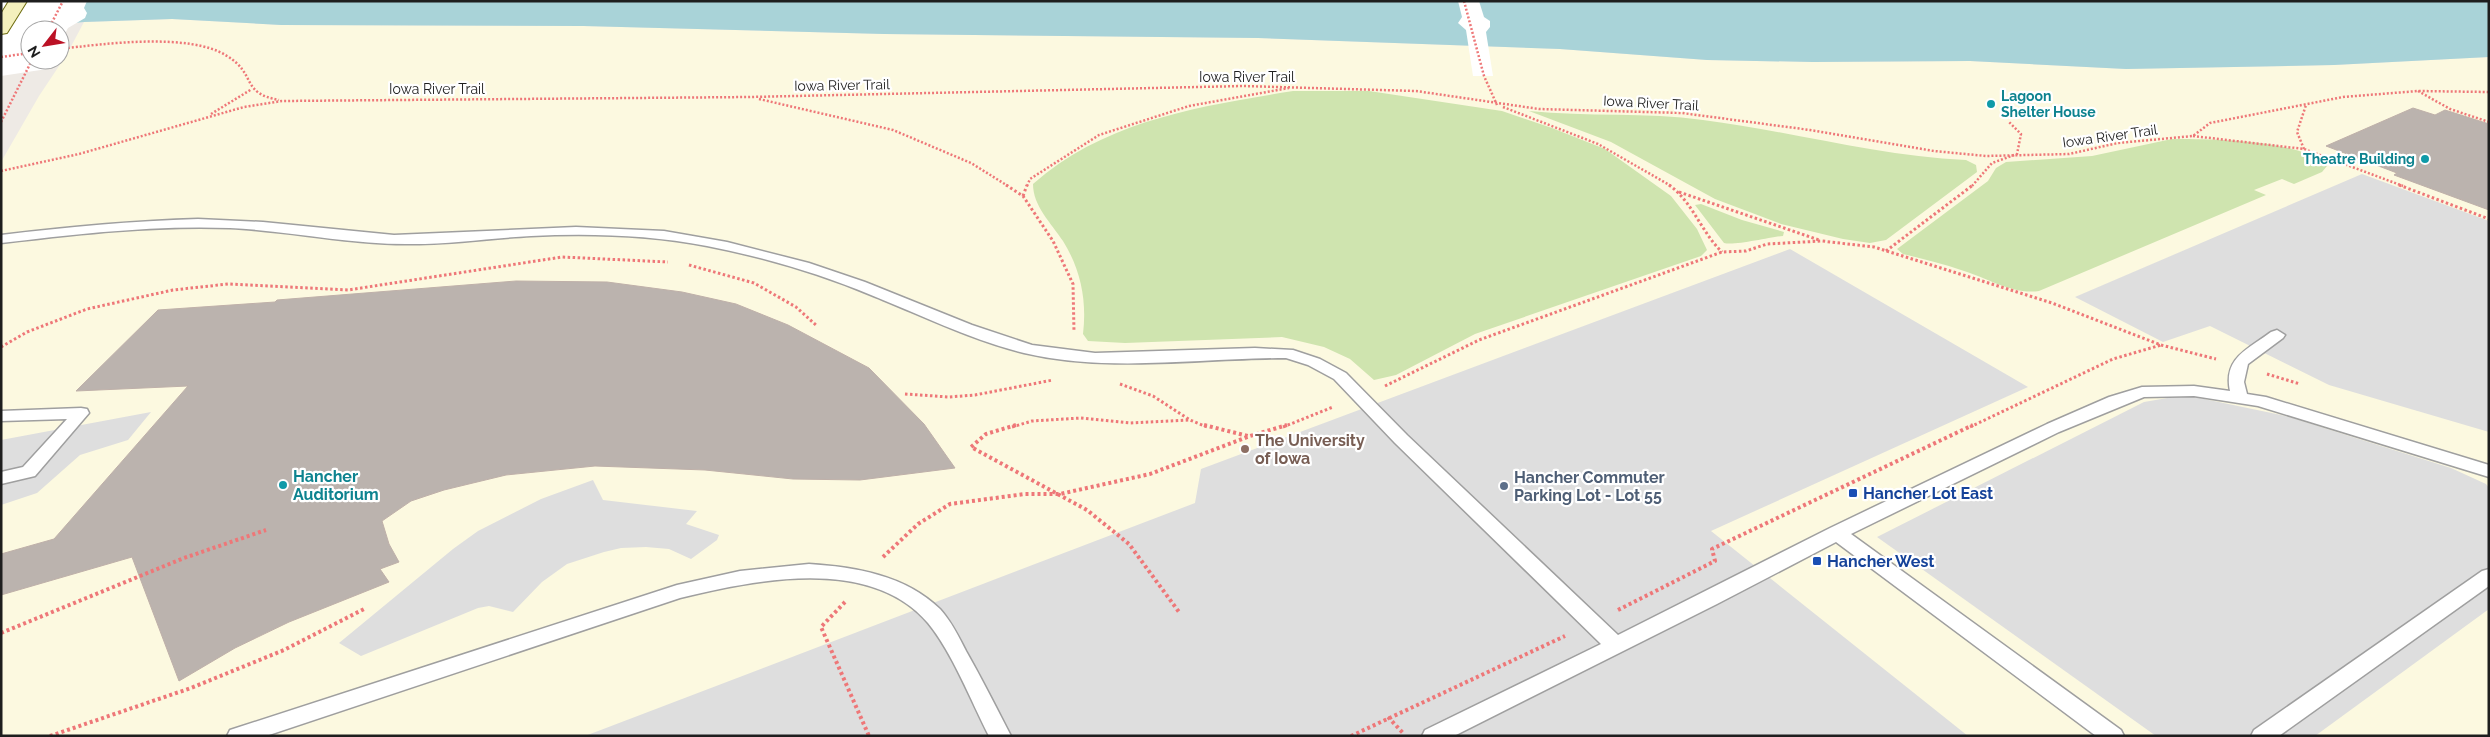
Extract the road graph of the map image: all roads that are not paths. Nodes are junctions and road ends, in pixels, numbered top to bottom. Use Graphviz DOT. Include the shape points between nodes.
graph roads {
  1 [pos="18,1"];
  2 [pos="1,29"];
  3 [pos="1,239"];
  4 [pos="2277,335"];
  5 [pos="2239,397"];
  6 [pos="1,416"];
  7 [pos="2489,471"];
  8 [pos="1,478"];
  9 [pos="1837,533"];
  10 [pos="2489,576"];
  11 [pos="1615,645"];
  12 [pos="238,736"];
  13 [pos="1000,736"];
  14 [pos="1433,736"];
  15 [pos="2113,736"];
  16 [pos="2262,736"];
  1 -- 2 [label="main road"];
  3 -- 11 [label="lane" via="135,225 204,224 266,226 359,238 415,240 532,232 648,234 755,251 859,284 948,322 1022,347 1074,356 1288,353 1340,376"];
  4 -- 5 [label="lane" via="2240,362 2236,382"];
  5 -- 7 [label="lane" via="2289,409"];
  5 -- 9 [label="lane" via="2167,390 2142,392 2115,400"];
  6 -- 8 [label="lane" via="81,413 29,472"];
  9 -- 11 [label="lane"];
  9 -- 15 [label="lane"];
  10 -- 16 [label="lane"];
  11 -- 14 [label="lane"];
  12 -- 13 [label="lane" via="668,595 724,579 817,570 867,579 901,592 932,614 949,638"];
}
